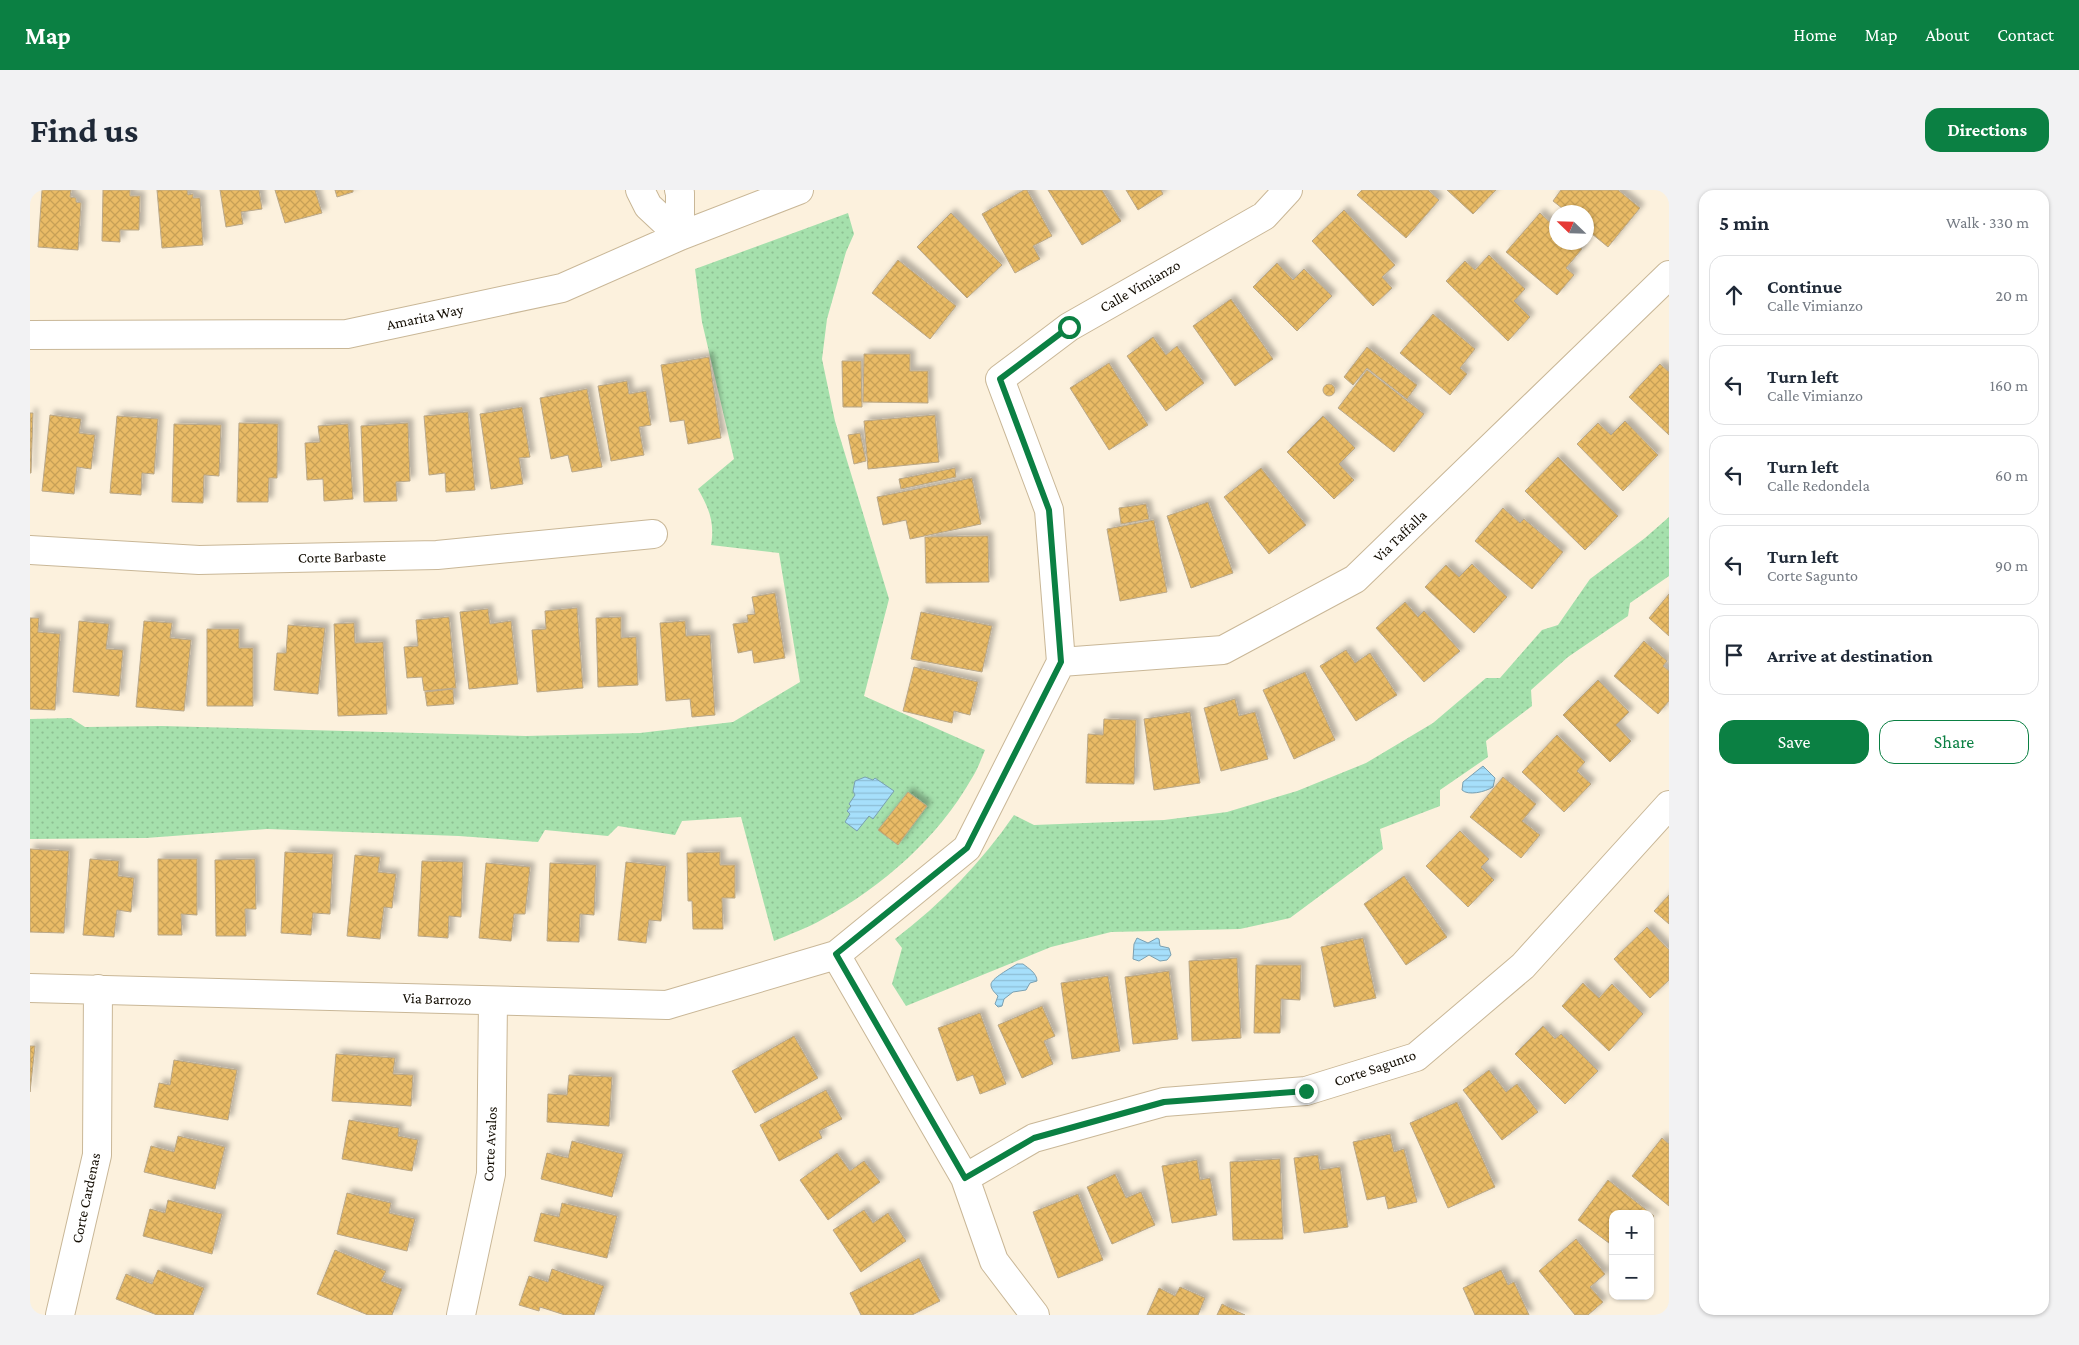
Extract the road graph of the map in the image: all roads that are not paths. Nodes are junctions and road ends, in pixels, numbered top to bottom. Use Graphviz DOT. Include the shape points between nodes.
graph roads {
  1 [pos="640,190"];
  2 [pos="679,190"];
  3 [pos="799,190"];
  4 [pos="1288,190"];
  5 [pos="680,236"];
  6 [pos="1669,275"];
  7 [pos="30,335"];
  8 [pos="653,534"];
  9 [pos="30,550"];
  10 [pos="1061,662"];
  11 [pos="1669,805"];
  12 [pos="836,954"];
  13 [pos="30,988"];
  14 [pos="98,989"];
  15 [pos="493,1001"];
  16 [pos="965,1178"];
  17 [pos="60,1315"];
  18 [pos="461,1315"];
  19 [pos="1035,1315"];
  1 -- 5 [label="street" via="648,206"];
  2 -- 5 [label="street"];
  3 -- 5 [label="street, Amarita Way"];
  4 -- 10 [label="street, Calle Vimianzo" via="1264,216 1069,327 1000,379 1049,510"];
  5 -- 7 [label="street, Amarita Way" via="562,288 347,334"];
  6 -- 10 [label="street, Via Taffalla" via="1355,579 1223,650"];
  8 -- 9 [label="street, Corte Barbaste" via="437,555 199,560"];
  10 -- 12 [label="street" via="967,848"];
  11 -- 16 [label="street, Corte Sagunto" via="1523,966 1416,1057 1306,1091 1164,1102 1034,1138"];
  12 -- 15 [label="street, Via Barrozo" via="667,1005"];
  12 -- 16 [label="street"];
  13 -- 14 [label="street, Via Barrozo"];
  14 -- 15 [label="street, Via Barrozo"];
  14 -- 17 [label="street, Corte Cardenas" via="97,1155"];
  15 -- 18 [label="street, Corte Avalos" via="491,1174"];
  16 -- 19 [label="street" via="994,1261"];
}
